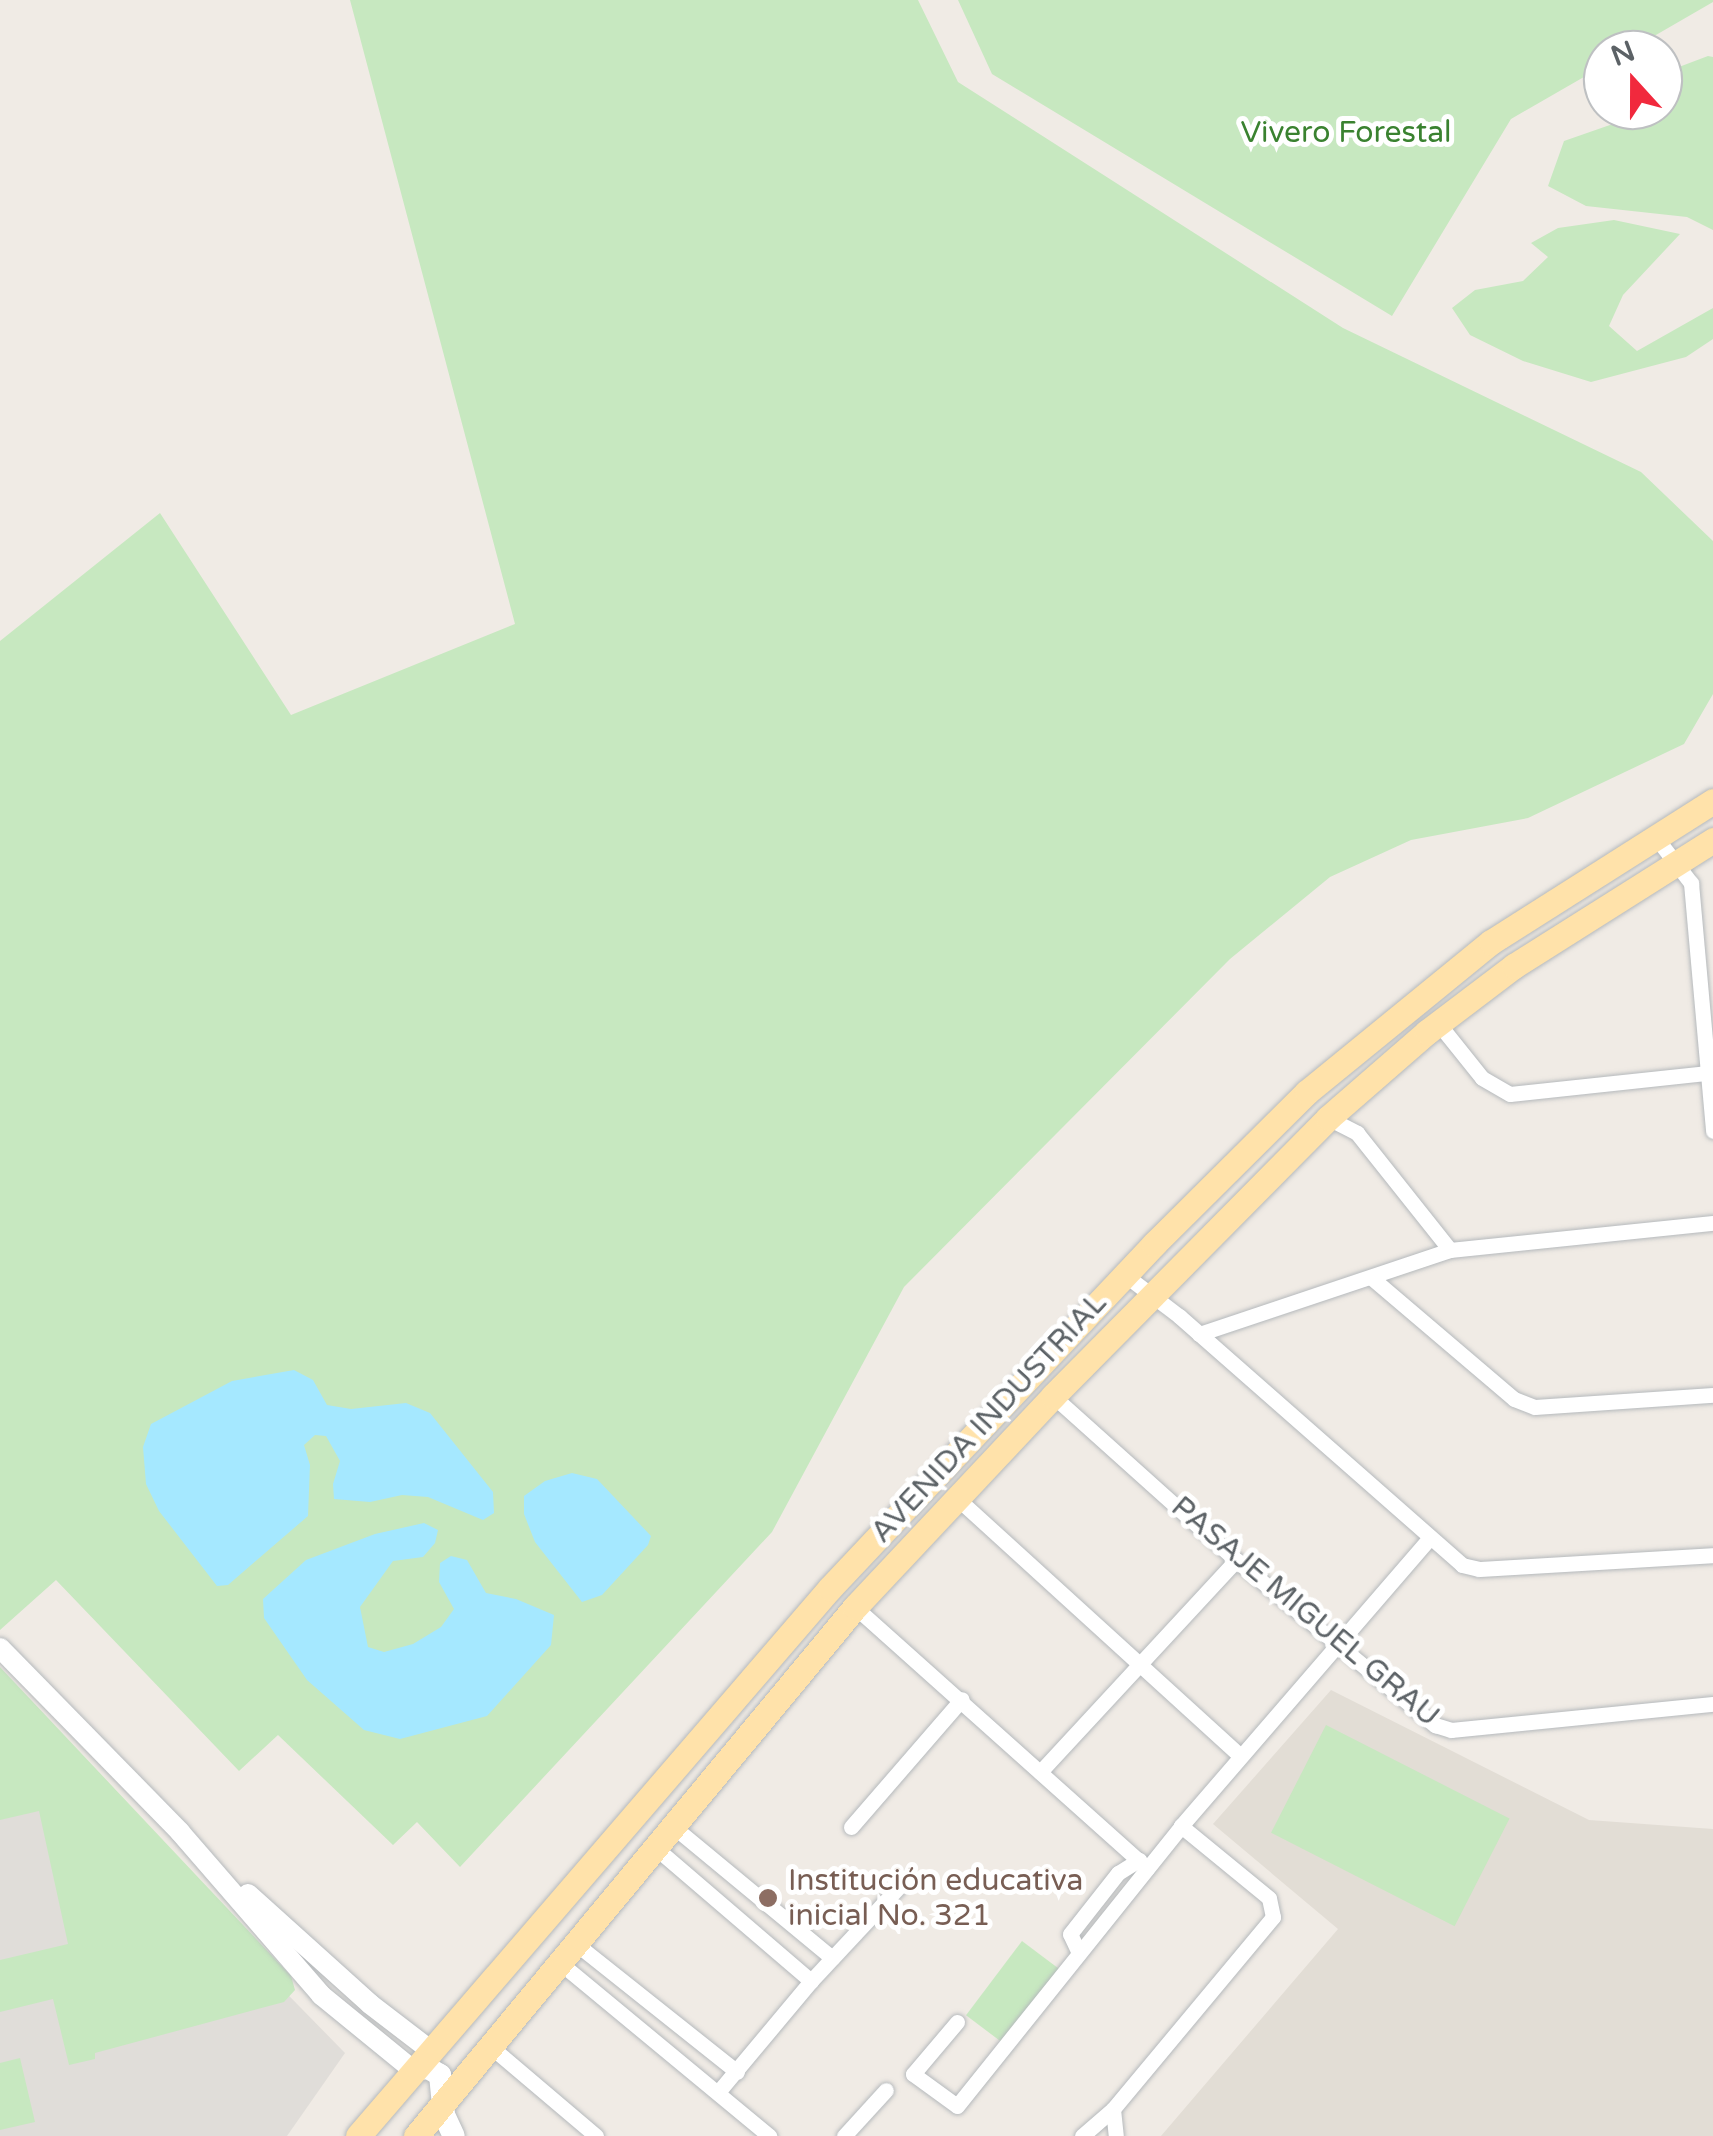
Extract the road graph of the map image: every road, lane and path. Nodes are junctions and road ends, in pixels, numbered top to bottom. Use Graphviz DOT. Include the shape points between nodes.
graph roads {
  1 [pos="1713,801"];
  2 [pos="1654,835"];
  3 [pos="1713,840"];
  4 [pos="1674,862"];
  5 [pos="1704,939"];
  6 [pos="1438,1024"];
  7 [pos="1709,1063"];
  8 [pos="1328,1118"];
  9 [pos="1713,1131"];
  10 [pos="1713,1223"];
  11 [pos="1450,1250"];
  12 [pos="1125,1274"];
  13 [pos="1373,1279"];
  14 [pos="1152,1296"];
  15 [pos="1199,1334"];
  16 [pos="1713,1395"];
  17 [pos="1053,1396"];
  18 [pos="958,1499"];
  19 [pos="1430,1538"];
  20 [pos="1713,1554"];
  21 [pos="1236,1560"];
  22 [pos="855,1607"];
  23 [pos="0,1648"];
  24 [pos="1338,1648"];
  25 [pos="1140,1663"];
  26 [pos="962,1700"];
  27 [pos="1713,1704"];
  28 [pos="1240,1756"];
  29 [pos="1040,1772"];
  30 [pos="1182,1826"];
  31 [pos="675,1828"];
  32 [pos="851,1828"];
  33 [pos="180,1832"];
  34 [pos="657,1849"];
  35 [pos="1143,1864"];
  36 [pos="906,1879"];
  37 [pos="567,1952"];
  38 [pos="832,1958"];
  39 [pos="810,1981"];
  40 [pos="956,2022"];
  41 [pos="490,2046"];
  42 [pos="430,2050"];
  43 [pos="413,2070"];
  44 [pos="737,2072"];
  45 [pos="886,2090"];
  46 [pos="720,2091"];
  47 [pos="443,2103"];
  48 [pos="1113,2110"];
  49 [pos="358,2136"];
  50 [pos="416,2136"];
  51 [pos="454,2136"];
  52 [pos="596,2136"];
  53 [pos="768,2136"];
  54 [pos="844,2136"];
  55 [pos="1082,2136"];
  56 [pos="1116,2136"];
  1 -- 2 [label="main road, AVENIDA INDUSTRIAL"];
  2 -- 4 [label="street"];
  2 -- 12 [label="main road, AVENIDA INDUSTRIAL" via="1406,1007 1307,1092"];
  3 -- 4 [label="main road, AVENIDA INDUSTRIAL"];
  4 -- 5 [label="street" via="1691,883"];
  4 -- 6 [label="main road, AVENIDA INDUSTRIAL"];
  5 -- 7 [label="street"];
  6 -- 7 [label="street" via="1482,1078 1510,1094"];
  6 -- 8 [label="main road, AVENIDA INDUSTRIAL"];
  7 -- 9 [label="street"];
  8 -- 11 [label="street" via="1358,1133"];
  8 -- 14 [label="main road, AVENIDA INDUSTRIAL"];
  10 -- 11 [label="street"];
  11 -- 13 [label="street"];
  12 -- 14 [label="street"];
  12 -- 42 [label="main road, AVENIDA INDUSTRIAL" via="830,1588"];
  13 -- 15 [label="street"];
  13 -- 16 [label="street" via="1514,1399 1535,1407"];
  14 -- 15 [label="street"];
  14 -- 17 [label="main road, AVENIDA INDUSTRIAL"];
  15 -- 19 [label="street"];
  17 -- 18 [label="main road, AVENIDA INDUSTRIAL"];
  17 -- 21 [label="street, PASAJE MIGUEL GRAU"];
  18 -- 22 [label="main road, AVENIDA INDUSTRIAL"];
  18 -- 25 [label="street"];
  19 -- 20 [label="street" via="1462,1565 1479,1570"];
  19 -- 24 [label="street"];
  21 -- 24 [label="street, PASAJE MIGUEL GRAU"];
  21 -- 25 [label="street"];
  22 -- 26 [label="street"];
  22 -- 31 [label="main road, AVENIDA INDUSTRIAL"];
  23 -- 33 [label="street"];
  24 -- 27 [label="street, PASAJE MIGUEL GRAU" via="1435,1725 1451,1730"];
  24 -- 28 [label="street"];
  25 -- 28 [label="street"];
  25 -- 29 [label="street"];
  26 -- 29 [label="street"];
  26 -- 32 [label="street"];
  28 -- 30 [label="street"];
  29 -- 35 [label="street"];
  30 -- 35 [label="street"];
  30 -- 48 [label="street" via="1268,1898 1272,1917"];
  31 -- 34 [label="main road, AVENIDA INDUSTRIAL"];
  31 -- 38 [label="street"];
  33 -- 42 [label="street"];
  33 -- 43 [label="street" via="321,1994"];
  34 -- 37 [label="main road, AVENIDA INDUSTRIAL"];
  34 -- 39 [label="street"];
  35 -- 40 [label="street" via="956,2106 913,2074"];
  36 -- 38 [label="street"];
  37 -- 41 [label="main road, AVENIDA INDUSTRIAL"];
  37 -- 44 [label="street"];
  37 -- 46 [label="street"];
  38 -- 39 [label="street"];
  39 -- 44 [label="street"];
  41 -- 47 [label="main road, AVENIDA INDUSTRIAL"];
  41 -- 52 [label="street"];
  42 -- 43 [label="main road, AVENIDA INDUSTRIAL"];
  43 -- 47 [label="main road" via="440,2075"];
  43 -- 49 [label="main road, AVENIDA INDUSTRIAL"];
  44 -- 46 [label="street"];
  45 -- 54 [label="street"];
  46 -- 53 [label="street"];
  47 -- 50 [label="main road, AVENIDA INDUSTRIAL"];
  47 -- 51 [label="main road"];
  48 -- 55 [label="street"];
  48 -- 56 [label="street"];
}
